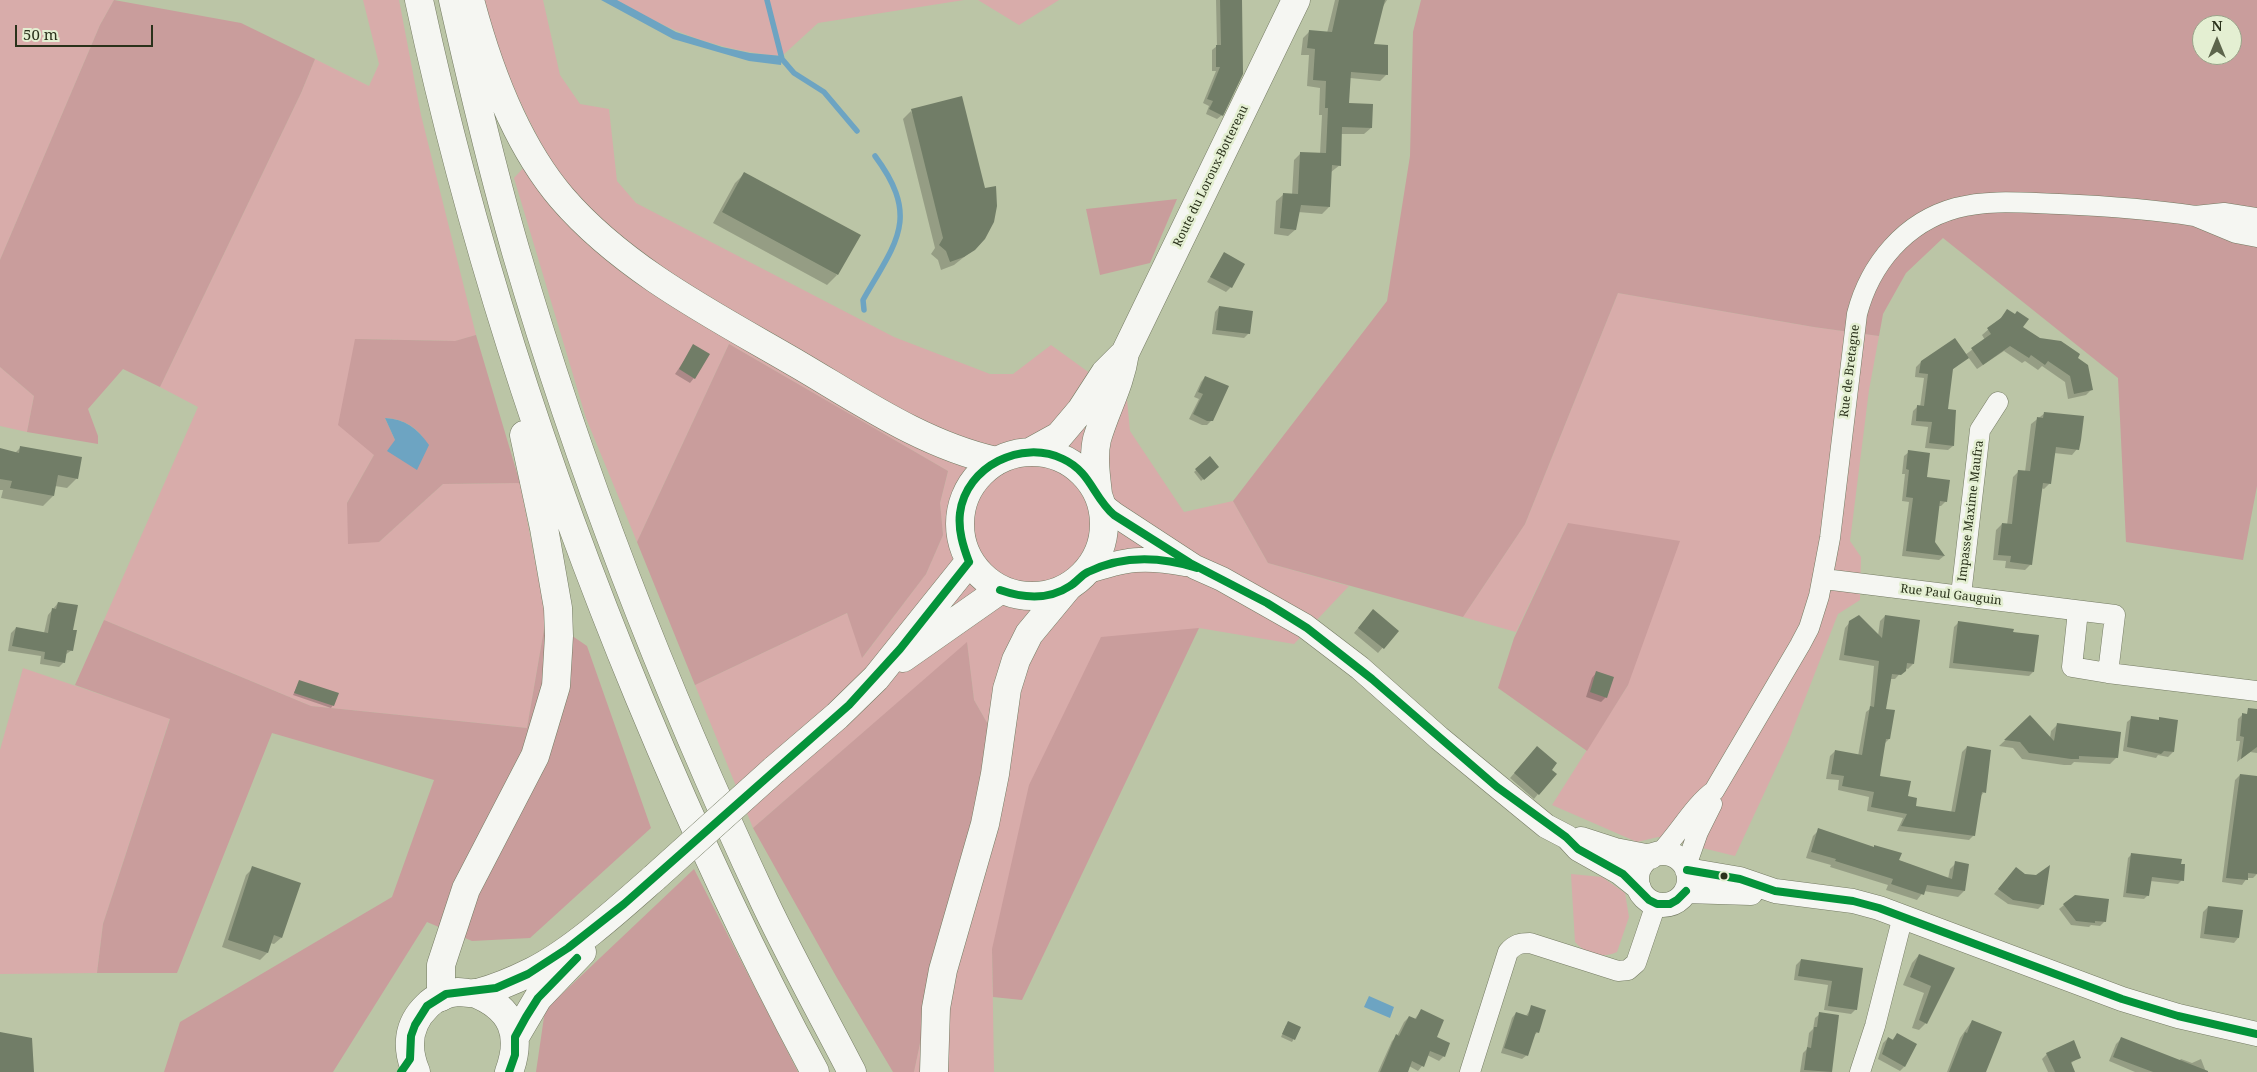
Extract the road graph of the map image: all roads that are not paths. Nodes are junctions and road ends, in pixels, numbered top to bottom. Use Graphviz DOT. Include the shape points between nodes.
graph roads {
  1 [pos="419,0"];
  2 [pos="452,0"];
  3 [pos="470,0"];
  4 [pos="1296,0"];
  5 [pos="2195,216"];
  6 [pos="2257,218"];
  7 [pos="2257,237"];
  8 [pos="1125,353"];
  9 [pos="522,387"];
  10 [pos="1998,402"];
  11 [pos="1030,452"];
  12 [pos="996,461"];
  13 [pos="1099,499"];
  14 [pos="969,562"];
  15 [pos="1195,567"];
  16 [pos="1824,579"];
  17 [pos="1077,580"];
  18 [pos="1000,590"];
  19 [pos="1961,595"];
  20 [pos="2078,611"];
  21 [pos="2108,673"];
  22 [pos="876,678"];
  23 [pos="2257,691"];
  24 [pos="1714,791"];
  25 [pos="1567,837"];
  26 [pos="1655,855"];
  27 [pos="1686,876"];
  28 [pos="1648,896"];
  29 [pos="623,905"];
  30 [pos="1903,916"];
  31 [pos="474,993"];
  32 [pos="441,997"];
  33 [pos="2257,1034"];
  34 [pos="516,1037"];
  35 [pos="409,1068"];
  36 [pos="509,1072"];
  37 [pos="816,1072"];
  38 [pos="852,1072"];
  39 [pos="934,1072"];
  40 [pos="1470,1072"];
  41 [pos="1860,1072"];
  1 -- 9 [label="main road" via="469,204"];
  2 -- 38 [label="main road" via="516,250 560,391 616,552 708,777 766,905"];
  3 -- 12 [label="main road" via="496,80 530,153 561,197 591,228 629,259 679,292 915,432 968,454"];
  4 -- 8 [label="main road, Route du Loroux-Bottereau"];
  5 -- 6 [label="street, Rue de Bretagne" via="2224,213"];
  5 -- 7 [label="street, Rue de Bretagne" via="2236,233"];
  5 -- 16 [label="street, Rue de Bretagne" via="2134,208 1981,204 1932,217 1895,243 1872,273 1857,314"];
  8 -- 11 [label="main road, Route du Loroux-Bottereau" via="1105,373 1059,436"];
  8 -- 13 [label="main road, Route du Loroux-Bottereau" via="1122,375 1097,440 1095,465"];
  9 -- 32 [label="main road" via="519,417 558,608 556,686 535,756 466,888 441,965"];
  9 -- 37 [label="main road" via="589,572 661,752 713,869"];
  10 -- 19 [label="street, Impasse Maxime Maufra" via="1980,430"];
  11 -- 12 [label="main road"];
  11 -- 13 [label="main road" via="1050,454 1068,462 1086,476"];
  12 -- 14 [label="main road" via="979,474 962,503 960,534"];
  13 -- 15 [label="street" via="1114,514"];
  13 -- 17 [label="main road" via="1104,525 1102,543 1092,564"];
  14 -- 18 [label="main road" via="980,576"];
  14 -- 22 [label="main road"];
  15 -- 17 [label="street" via="1138,558 1115,563"];
  15 -- 25 [label="street" via="1305,626 1360,668 1546,826"];
  16 -- 19 [label="street, Rue Paul Gauguin"];
  16 -- 24 [label="street, Rue de Bretagne" via="1809,628"];
  17 -- 18 [label="main road" via="1052,594 1032,597"];
  17 -- 39 [label="main road" via="1030,634 1016,660 1007,689 985,824 942,970 936,1008"];
  18 -- 22 [label="main road"];
  19 -- 20 [label="street, Rue Paul Gauguin"];
  20 -- 21 [label="street" via="2072,668"];
  20 -- 21 [label="street, Rue Paul Gauguin" via="2115,615"];
  21 -- 23 [label="street"];
  22 -- 29 [label="main road, bridge"];
  24 -- 26 [label="street, Rue de Bretagne" via="1704,798 1676,837"];
  24 -- 27 [label="street, Rue de Bretagne"];
  25 -- 26 [label="street" via="1585,839 1615,850"];
  25 -- 28 [label="street" via="1578,849 1619,872"];
  26 -- 27 [label="street" via="1674,856"];
  26 -- 28 [label="street" via="1639,870"];
  27 -- 28 [label="street" via="1676,901 1670,904"];
  27 -- 30 [label="street" via="1739,894 1775,891 1854,901"];
  28 -- 40 [label="street" via="1636,963 1628,970 1618,971 1530,943 1512,947"];
  29 -- 31 [label="main road" via="535,970 498,988"];
  29 -- 34 [label="main road" via="538,998"];
  30 -- 33 [label="street" via="2122,999"];
  30 -- 41 [label="street"];
  31 -- 32 [label="main road" via="457,992"];
  31 -- 34 [label="main road" via="502,1009"];
  32 -- 35 [label="main road" via="428,1004 411,1029"];
  34 -- 36 [label="main road" via="515,1055"];
}
